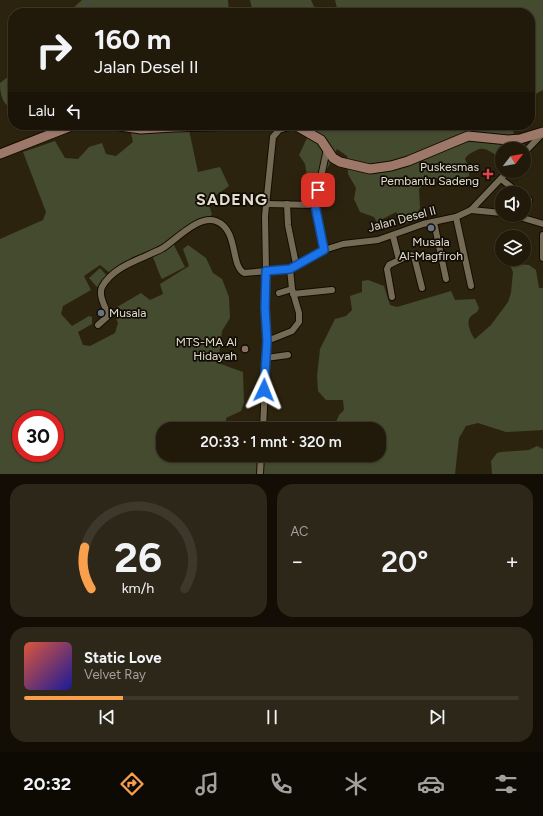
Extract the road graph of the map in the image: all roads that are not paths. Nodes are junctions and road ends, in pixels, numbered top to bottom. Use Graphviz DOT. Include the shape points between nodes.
graph roads {
  1 [pos="61,130"];
  2 [pos="279,130"];
  3 [pos="304,130"];
  4 [pos="543,132"];
  5 [pos="531,145"];
  6 [pos="327,149"];
  7 [pos="0,154"];
  8 [pos="501,178"];
  9 [pos="511,186"];
  10 [pos="266,204"];
  11 [pos="287,204"];
  12 [pos="315,205"];
  13 [pos="471,210"];
  14 [pos="495,212"];
  15 [pos="456,217"];
  16 [pos="531,220"];
  17 [pos="434,222"];
  18 [pos="543,224"];
  19 [pos="543,235"];
  20 [pos="393,236"];
  21 [pos="324,250"];
  22 [pos="543,258"];
  23 [pos="399,260"];
  24 [pos="296,264"];
  25 [pos="290,269"];
  26 [pos="266,271"];
  27 [pos="446,279"];
  28 [pos="471,286"];
  29 [pos="422,288"];
  30 [pos="332,290"];
  31 [pos="293,291"];
  32 [pos="279,293"];
  33 [pos="392,298"];
  34 [pos="98,325"];
  35 [pos="267,341"];
  36 [pos="288,355"];
  37 [pos="266,358"];
  38 [pos="263,422"];
  39 [pos="261,462"];
  40 [pos="260,474"];
  1 -- 7 [label="main road"];
  2 -- 10 [label="street" via="273,137"];
  3 -- 6 [label="main road" via="321,140"];
  4 -- 5 [label="street"];
  4 -- 6 [label="main road" via="508,140 468,136 408,161 370,169 340,162"];
  6 -- 12 [label="street"];
  8 -- 9 [label="street"];
  8 -- 13 [label="street, Jalan Desel II"];
  10 -- 11 [label="street"];
  10 -- 26 [label="street"];
  11 -- 12 [label="street"];
  11 -- 24 [label="street" via="288,225"];
  12 -- 21 [label="street"];
  13 -- 14 [label="street"];
  13 -- 15 [label="street, Jalan Desel II"];
  15 -- 17 [label="street, Jalan Desel II"];
  15 -- 28 [label="street"];
  16 -- 18 [label="street"];
  17 -- 20 [label="street, Jalan Desel II"];
  17 -- 27 [label="street"];
  19 -- 22 [label="street"];
  20 -- 21 [label="street, Jalan Desel II" via="343,244"];
  20 -- 23 [label="street"];
  21 -- 24 [label="street, Jalan Desel II"];
  23 -- 29 [label="street" via="414,256"];
  23 -- 33 [label="street" via="388,265 387,269"];
  24 -- 25 [label="street, Jalan Desel II"];
  25 -- 26 [label="street"];
  25 -- 31 [label="street"];
  26 -- 34 [label="street" via="244,273 240,270 230,235 219,223 209,221 192,226 161,249 127,264 103,285 101,296 108,316"];
  26 -- 35 [label="street"];
  30 -- 31 [label="street"];
  31 -- 32 [label="street"];
  31 -- 35 [label="street" via="299,313 297,326 286,334"];
  35 -- 37 [label="street"];
  36 -- 37 [label="street"];
  37 -- 38 [label="street"];
  39 -- 40 [label="street"];
}
